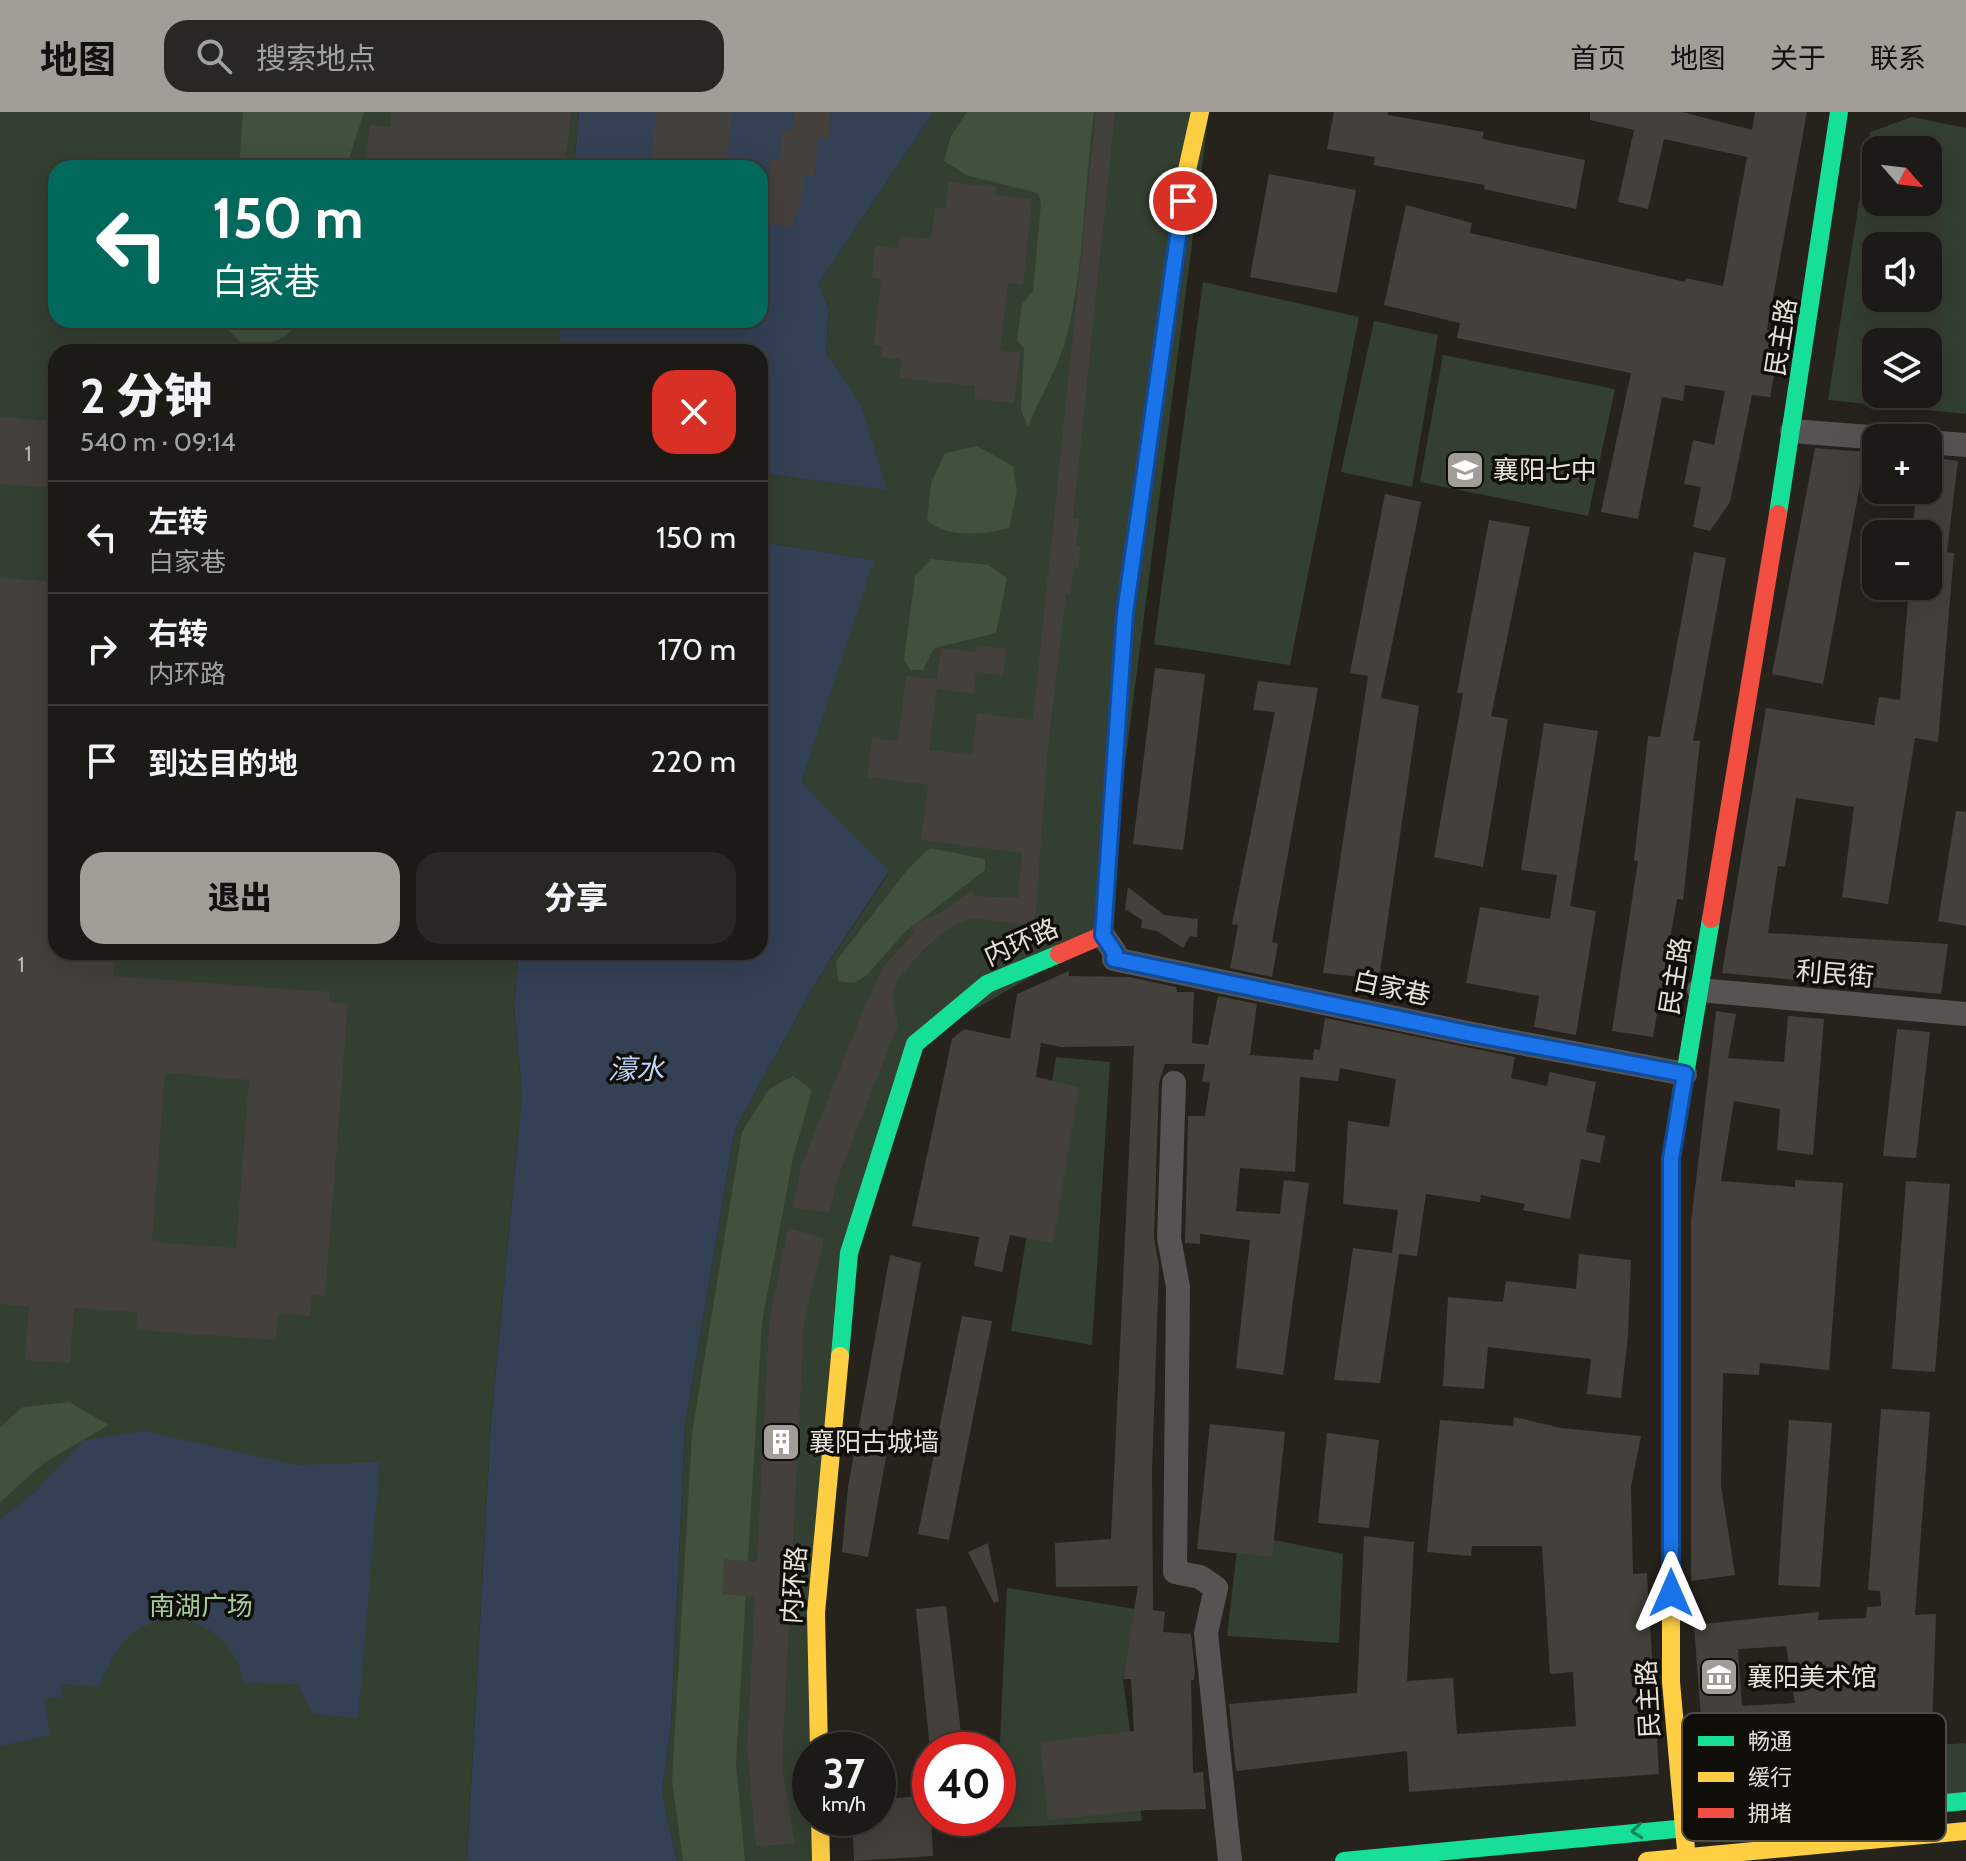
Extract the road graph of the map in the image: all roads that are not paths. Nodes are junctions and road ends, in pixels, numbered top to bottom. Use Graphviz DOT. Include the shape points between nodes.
graph roads {
  1 [pos="1200,112"];
  2 [pos="1843,116"];
  3 [pos="1792,431"];
  4 [pos="1862,436"];
  5 [pos="1942,443"];
  6 [pos="1966,445"];
  7 [pos="1103,935"];
  8 [pos="1699,990"];
  9 [pos="1966,1014"];
  10 [pos="1685,1074"];
  11 [pos="1174,1083"];
  12 [pos="819,1732"];
  13 [pos="1966,1801"];
  14 [pos="1946,1803"];
  15 [pos="1682,1814"];
  16 [pos="1682,1826"];
  17 [pos="1966,1831"];
  18 [pos="1946,1833"];
  19 [pos="820,1836"];
  20 [pos="1866,1841"];
  21 [pos="1687,1859"];
  22 [pos="821,1861"];
  23 [pos="1230,1861"];
  24 [pos="1344,1861"];
  25 [pos="1647,1861"];
  1 -- 7 [label="street" via="1187,170 1125,613"];
  2 -- 3 [label="street, 民主路"];
  3 -- 4 [label="street"];
  3 -- 8 [label="street, 民主路"];
  5 -- 6 [label="street"];
  7 -- 10 [label="street, 白家巷" via="1114,959"];
  7 -- 12 [label="street, 内环路" via="987,984 915,1044 849,1253 816,1613"];
  8 -- 9 [label="street, 利民街"];
  8 -- 10 [label="street, 民主路"];
  10 -- 15 [label="street, 民主路" via="1671,1159 1671,1682"];
  11 -- 23 [label="street" via="1169,1238 1178,1287 1175,1572 1200,1577 1216,1588 1206,1633"];
  13 -- 14 [label="street"];
  16 -- 24 [label="street, one-way"];
  17 -- 18 [label="street"];
  19 -- 22 [label="street"];
  20 -- 21 [label="street"];
  21 -- 25 [label="street"];
}
